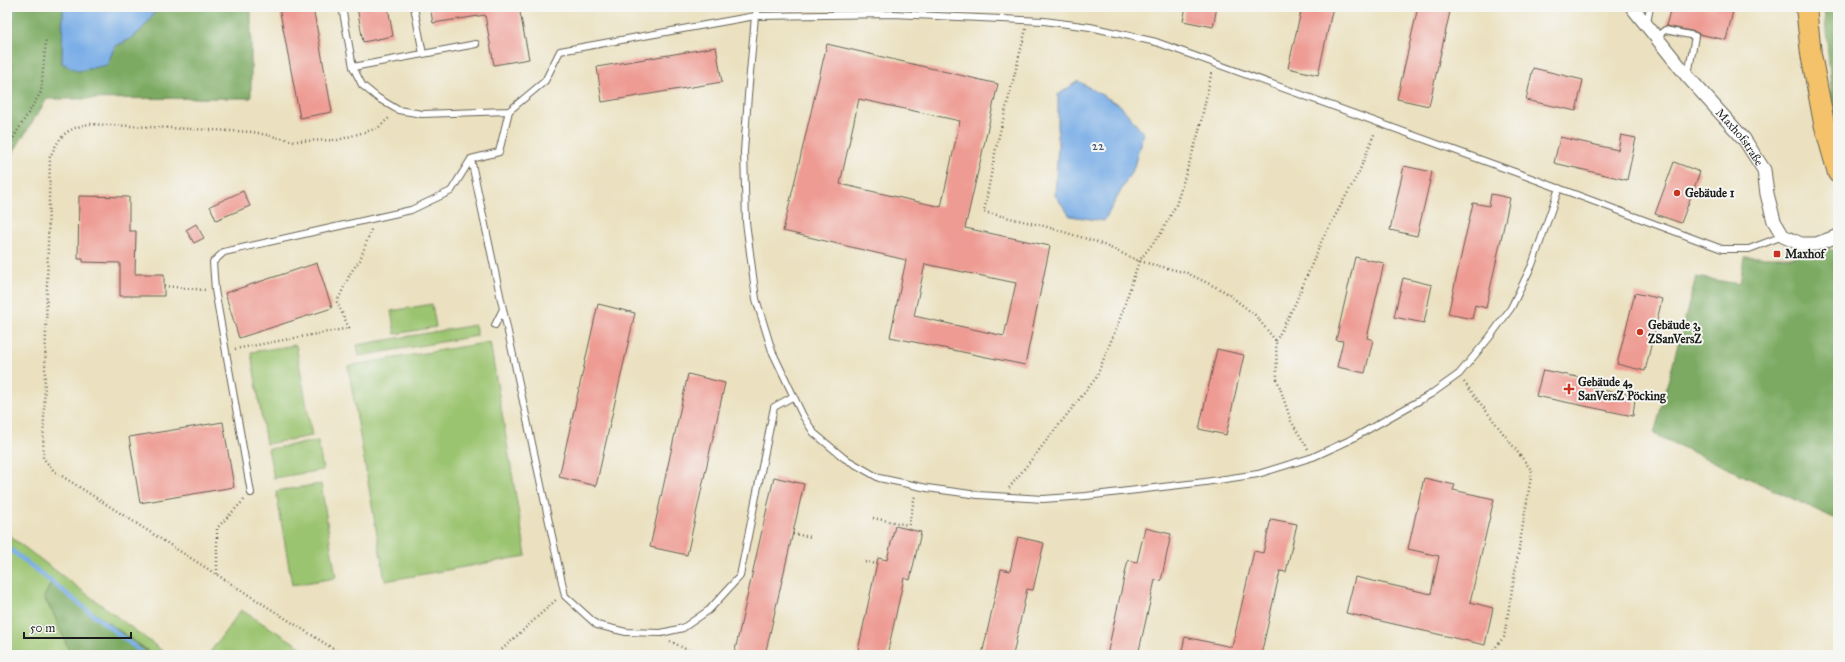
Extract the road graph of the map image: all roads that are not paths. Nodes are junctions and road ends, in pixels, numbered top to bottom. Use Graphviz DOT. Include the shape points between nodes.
graph roads {
  1 [pos="342,7"];
  2 [pos="414,7"];
  3 [pos="759,7"];
  4 [pos="1632,7"];
  5 [pos="1650,7"];
  6 [pos="1806,7"];
  7 [pos="755,16"];
  8 [pos="1646,25"];
  9 [pos="1656,37"];
  10 [pos="476,44"];
  11 [pos="423,54"];
  12 [pos="353,67"];
  13 [pos="1687,76"];
  14 [pos="509,111"];
  15 [pos="471,159"];
  16 [pos="1838,173"];
  17 [pos="1559,188"];
  18 [pos="1784,236"];
  19 [pos="1838,236"];
  20 [pos="503,309"];
  21 [pos="495,325"];
  22 [pos="794,396"];
  23 [pos="251,493"];
  1 -- 12 [label="lane"];
  2 -- 11 [label="lane"];
  3 -- 7 [label="lane"];
  4 -- 8 [label="street, Maxhofstraße"];
  5 -- 8 [label="lane"];
  6 -- 16 [label="main road" via="1811,54 1824,123"];
  7 -- 14 [label="lane" via="560,51 545,81"];
  7 -- 17 [label="lane" via="893,14 1090,27 1156,42"];
  7 -- 22 [label="lane" via="744,152 746,222 756,299 772,350"];
  8 -- 9 [label="street, Maxhofstraße"];
  9 -- 13 [label="street, Maxhofstraße"];
  9 -- 13 [label="lane" via="1665,30 1695,36"];
  10 -- 11 [label="lane"];
  11 -- 12 [label="lane"];
  12 -- 14 [label="lane" via="362,85 398,110 422,114"];
  13 -- 18 [label="street, Maxhofstraße" via="1744,139 1764,170 1774,220"];
  14 -- 15 [label="lane" via="499,152"];
  15 -- 20 [label="lane"];
  15 -- 23 [label="lane" via="451,191 411,210 224,252 213,262 215,290"];
  17 -- 18 [label="lane" via="1722,250 1749,250"];
  17 -- 22 [label="lane" via="1532,265 1511,308 1490,338 1459,374 1431,394 1348,441 1313,457 1258,474 1043,499 978,495 917,486 879,478 844,458 814,433"];
  18 -- 19 [label="street" via="1801,244 1816,244"];
  20 -- 21 [label="lane"];
  20 -- 22 [label="lane" via="564,592 597,624 626,632 683,628 709,610 740,576 774,406"];
}
